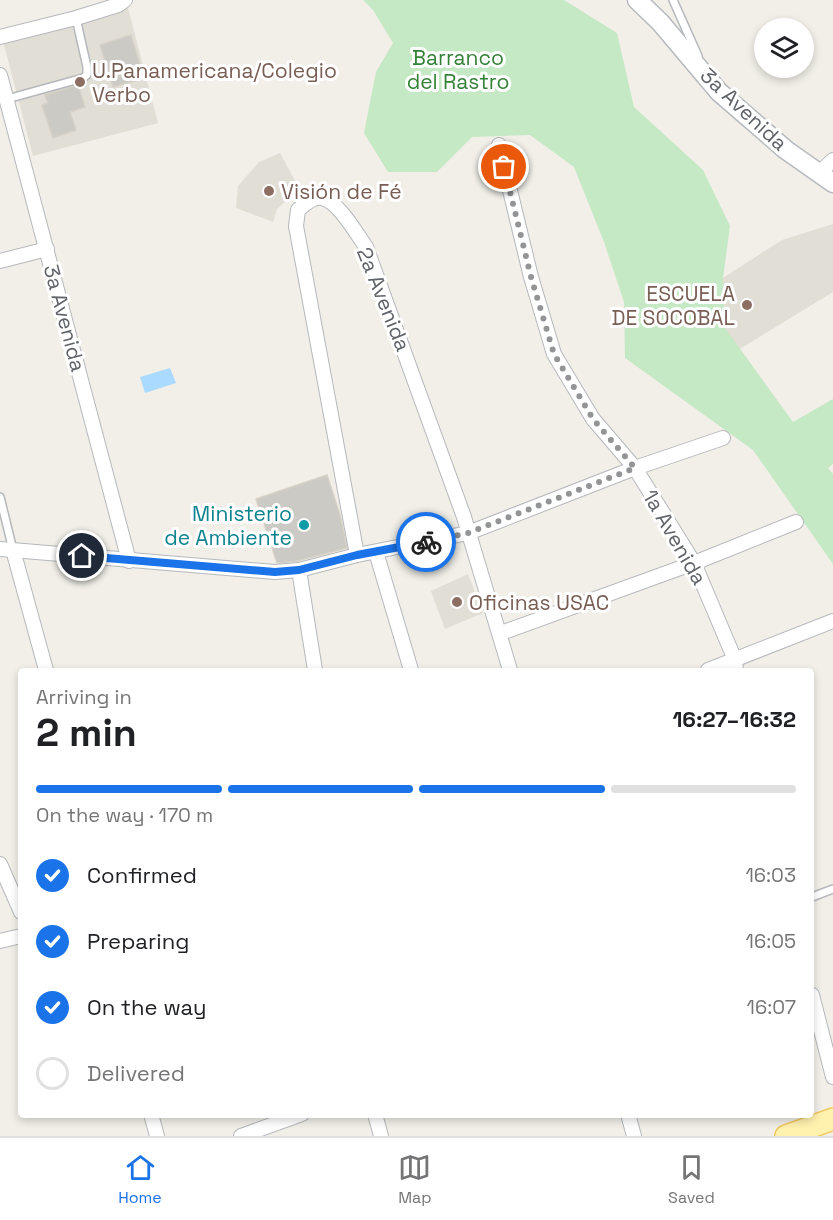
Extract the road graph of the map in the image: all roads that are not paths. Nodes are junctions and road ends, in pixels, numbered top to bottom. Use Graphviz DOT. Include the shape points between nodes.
graph roads {
  1 [pos="125,0"];
  2 [pos="636,0"];
  3 [pos="673,0"];
  4 [pos="76,18"];
  5 [pos="0,37"];
  6 [pos="0,75"];
  7 [pos="708,78"];
  8 [pos="7,99"];
  9 [pos="498,145"];
  10 [pos="833,160"];
  11 [pos="826,178"];
  12 [pos="47,249"];
  13 [pos="0,261"];
  14 [pos="723,438"];
  15 [pos="635,468"];
  16 [pos="0,497"];
  17 [pos="796,522"];
  18 [pos="468,533"];
  19 [pos="7,549"];
  20 [pos="376,552"];
  21 [pos="357,555"];
  22 [pos="129,561"];
  23 [pos="694,563"];
  24 [pos="299,570"];
  25 [pos="833,621"];
  26 [pos="501,633"];
  27 [pos="735,665"];
  28 [pos="45,668"];
  29 [pos="315,668"];
  30 [pos="410,668"];
  31 [pos="510,668"];
  32 [pos="719,668"];
  33 [pos="0,864"];
  34 [pos="833,890"];
  35 [pos="814,896"];
  36 [pos="18,905"];
  37 [pos="18,937"];
  38 [pos="0,940"];
  39 [pos="814,1003"];
  40 [pos="833,1077"];
  41 [pos="152,1118"];
  42 [pos="291,1118"];
  43 [pos="376,1118"];
  44 [pos="629,1118"];
  45 [pos="830,1122"];
  46 [pos="157,1136"];
  47 [pos="241,1136"];
  48 [pos="381,1136"];
  49 [pos="633,1136"];
  50 [pos="786,1136"];
  1 -- 4 [label="street"];
  2 -- 7 [label="main road, 3a Avenida"];
  3 -- 7 [label="lane"];
  4 -- 5 [label="street"];
  4 -- 8 [label="lane" via="87,75"];
  6 -- 8 [label="street, 3a Avenida"];
  7 -- 11 [label="main road, 3a Avenida" via="786,150"];
  8 -- 12 [label="street, 3a Avenida"];
  9 -- 15 [label="street, 1a Avenida" via="554,354 593,419"];
  10 -- 11 [label="street"];
  12 -- 13 [label="street"];
  12 -- 22 [label="street, 3a Avenida"];
  14 -- 15 [label="street"];
  15 -- 18 [label="street"];
  15 -- 23 [label="street, 1a Avenida"];
  16 -- 19 [label="lane"];
  17 -- 23 [label="street"];
  18 -- 20 [label="street"];
  18 -- 21 [label="street, 2a Avenida" via="366,247 339,209 317,198 298,210 296,226"];
  18 -- 26 [label="street, 2a Avenida"];
  19 -- 22 [label="street"];
  19 -- 28 [label="street"];
  20 -- 21 [label="street"];
  20 -- 30 [label="street"];
  21 -- 24 [label="street"];
  22 -- 24 [label="street" via="275,572"];
  23 -- 26 [label="street"];
  23 -- 27 [label="street, 1a Avenida"];
  24 -- 29 [label="street"];
  25 -- 27 [label="street"];
  26 -- 31 [label="street, 2a Avenida"];
  27 -- 32 [label="street"];
  33 -- 36 [label="street"];
  34 -- 35 [label="lane"];
  37 -- 38 [label="street"];
  39 -- 40 [label="street"];
  41 -- 46 [label="street"];
  42 -- 47 [label="street"];
  43 -- 48 [label="street"];
  44 -- 49 [label="street"];
  45 -- 50 [label="main road"];
}
